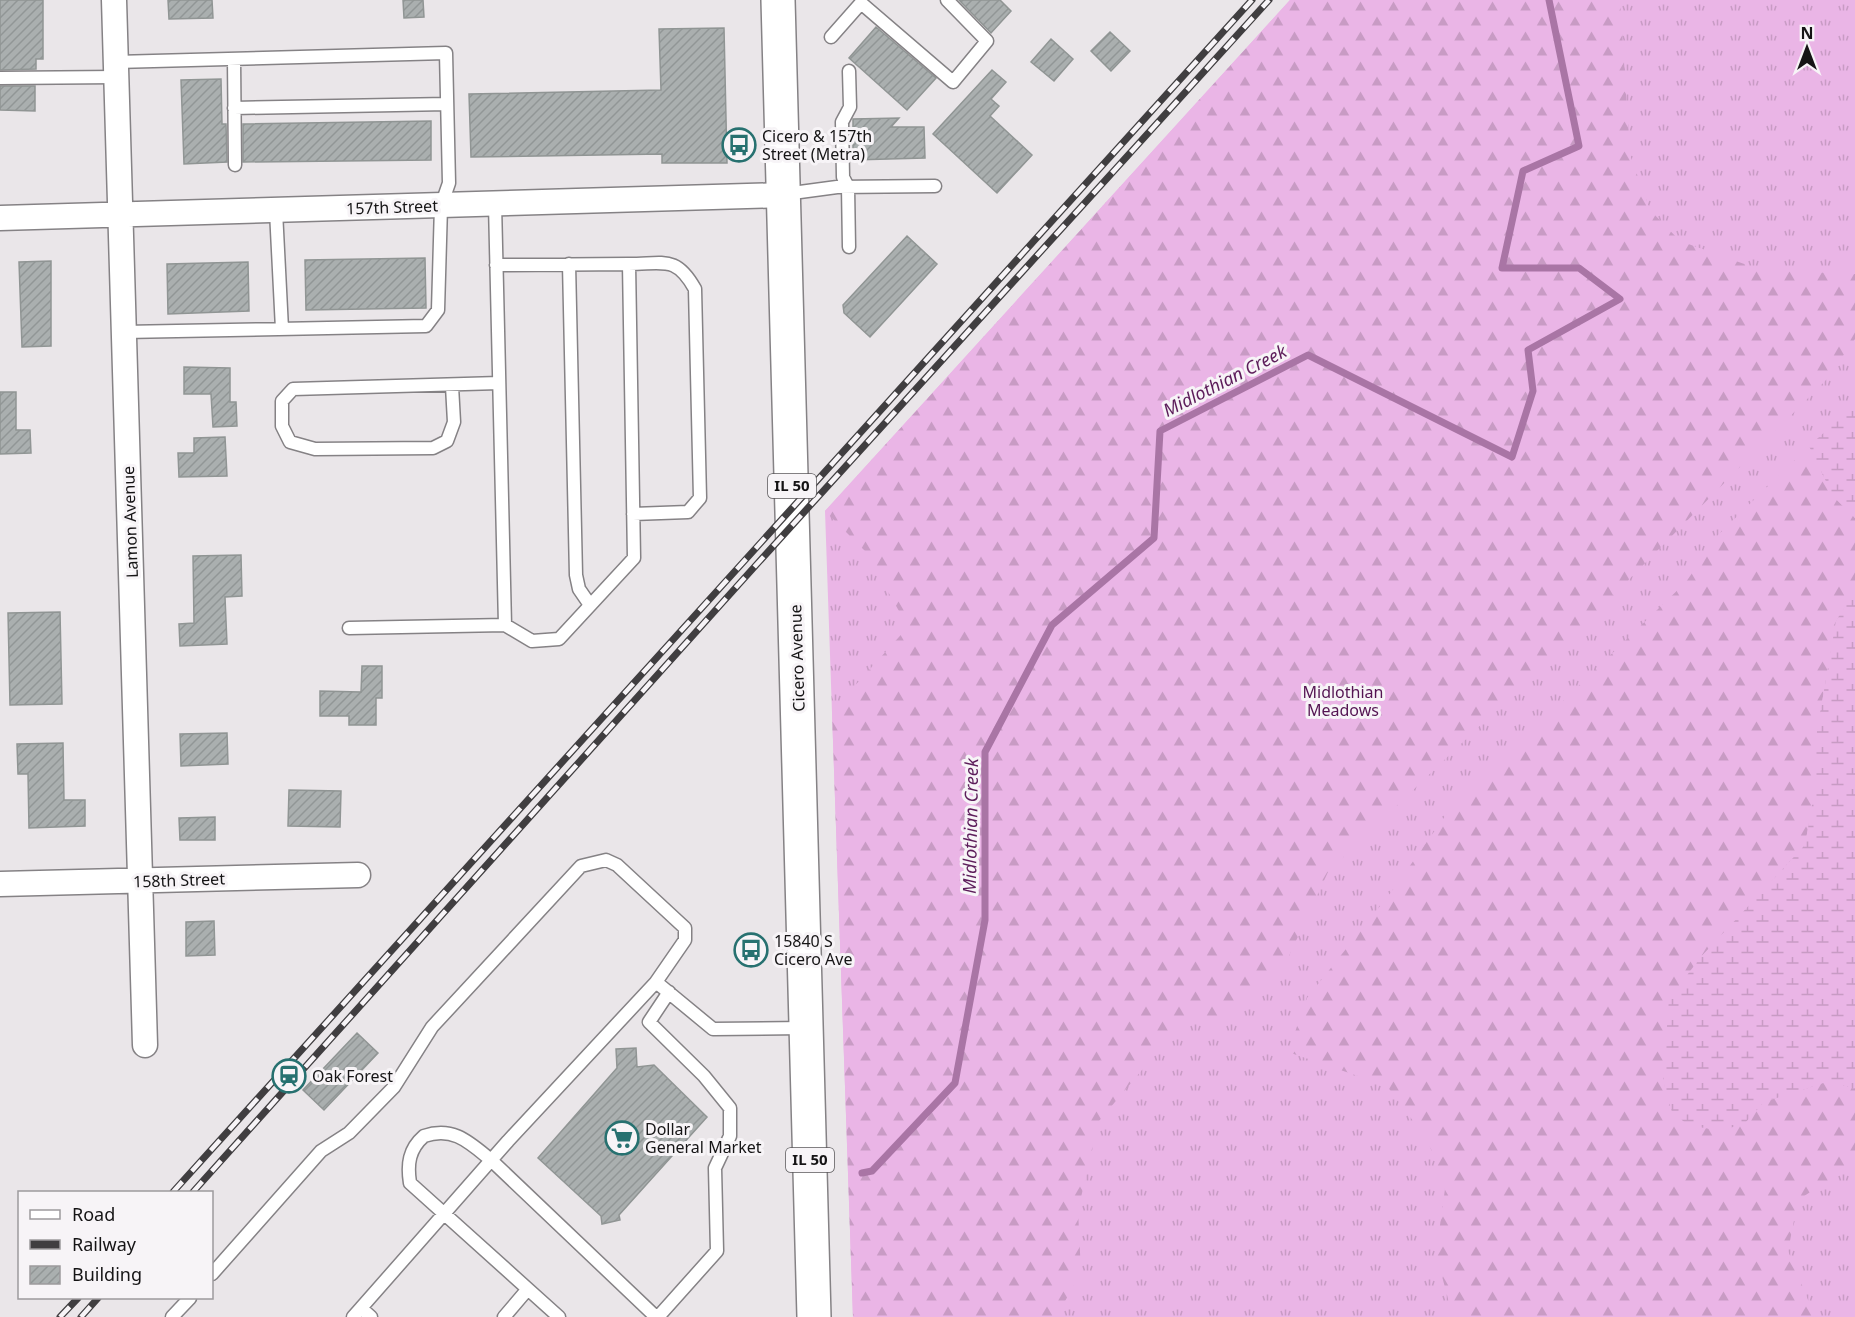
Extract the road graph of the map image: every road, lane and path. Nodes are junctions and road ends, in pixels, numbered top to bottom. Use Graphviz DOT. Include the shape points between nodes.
graph roads {
  1 [pos="114,0"];
  2 [pos="778,0"];
  3 [pos="947,0"];
  4 [pos="861,1"];
  5 [pos="831,37"];
  6 [pos="234,58"];
  7 [pos="116,70"];
  8 [pos="849,70"];
  9 [pos="0,78"];
  10 [pos="447,104"];
  11 [pos="234,108"];
  12 [pos="235,165"];
  13 [pos="935,186"];
  14 [pos="848,187"];
  15 [pos="784,195"];
  16 [pos="495,204"];
  17 [pos="441,206"];
  18 [pos="276,211"];
  19 [pos="121,215"];
  20 [pos="0,218"];
  21 [pos="849,247"];
  22 [pos="569,264"];
  23 [pos="629,264"];
  24 [pos="496,265"];
  25 [pos="282,329"];
  26 [pos="124,332"];
  27 [pos="499,383"];
  28 [pos="452,386"];
  29 [pos="633,514"];
  30 [pos="590,605"];
  31 [pos="505,625"];
  32 [pos="348,628"];
  33 [pos="358,875"];
  34 [pos="140,881"];
  35 [pos="0,884"];
  36 [pos="656,982"];
  37 [pos="669,992"];
  38 [pos="807,1028"];
  39 [pos="145,1045"];
  40 [pos="491,1160"];
  41 [pos="444,1214"];
  42 [pos="213,1273"];
  43 [pos="527,1290"];
  44 [pos="189,1299"];
  45 [pos="357,1312"];
  46 [pos="172,1317"];
  47 [pos="371,1317"];
  48 [pos="504,1317"];
  49 [pos="559,1317"];
  50 [pos="657,1317"];
  51 [pos="814,1317"];
  1 -- 7 [label="street, Lamon Avenue"];
  2 -- 15 [label="main road, Cicero Avenue / IL 50"];
  3 -- 4 [label="lane" via="987,41 953,82"];
  4 -- 5 [label="lane"];
  6 -- 7 [label="lane"];
  6 -- 10 [label="lane" via="446,53"];
  6 -- 11 [label="lane"];
  7 -- 9 [label="lane"];
  7 -- 19 [label="street, Lamon Avenue"];
  8 -- 14 [label="lane" via="850,107 842,122 843,177"];
  10 -- 11 [label="lane"];
  10 -- 17 [label="lane" via="449,183"];
  11 -- 12 [label="lane"];
  13 -- 14 [label="lane"];
  14 -- 15 [label="lane"];
  14 -- 21 [label="lane"];
  15 -- 16 [label="street, 157th Street"];
  15 -- 38 [label="main road, Cicero Avenue / IL 50"];
  16 -- 17 [label="street, 157th Street"];
  16 -- 24 [label="lane"];
  17 -- 18 [label="street, 157th Street"];
  17 -- 25 [label="lane" via="438,310 426,326"];
  18 -- 19 [label="street, 157th Street"];
  18 -- 25 [label="lane"];
  19 -- 20 [label="street, 157th Street"];
  19 -- 26 [label="street, Lamon Avenue"];
  22 -- 23 [label="lane"];
  22 -- 24 [label="lane"];
  22 -- 30 [label="lane" via="576,575 579,589"];
  23 -- 29 [label="lane"];
  23 -- 29 [label="lane" via="673,264 684,270 695,289 700,498 688,512"];
  24 -- 27 [label="lane"];
  25 -- 26 [label="lane"];
  26 -- 34 [label="street, Lamon Avenue"];
  27 -- 28 [label="lane"];
  27 -- 31 [label="lane"];
  28 -- 28 [label="lane" via="293,389 282,401 282,426 290,442 315,449 433,448 447,441 454,422"];
  29 -- 30 [label="lane" via="634,558"];
  30 -- 31 [label="lane" via="559,639 532,641"];
  31 -- 32 [label="lane"];
  33 -- 34 [label="street, 158th Street"];
  34 -- 35 [label="street, 158th Street"];
  34 -- 39 [label="street, Lamon Avenue"];
  36 -- 37 [label="lane"];
  36 -- 40 [label="lane"];
  36 -- 42 [label="lane" via="685,940 684,928 617,865 606,860 581,866 432,1027 394,1087 349,1133 321,1151"];
  37 -- 38 [label="lane" via="713,1029"];
  37 -- 50 [label="lane" via="649,1022 705,1076 730,1108 730,1136 716,1168 717,1251"];
  38 -- 51 [label="main road, Cicero Avenue / IL 50"];
  40 -- 41 [label="lane"];
  40 -- 41 [label="lane" via="460,1136 446,1131 424,1136 417,1142 408,1166 410,1183"];
  40 -- 50 [label="lane"];
  41 -- 43 [label="lane"];
  41 -- 45 [label="lane"];
  43 -- 48 [label="lane"];
  43 -- 49 [label="lane"];
  44 -- 46 [label="lane"];
  45 -- 47 [label="lane"];
}
